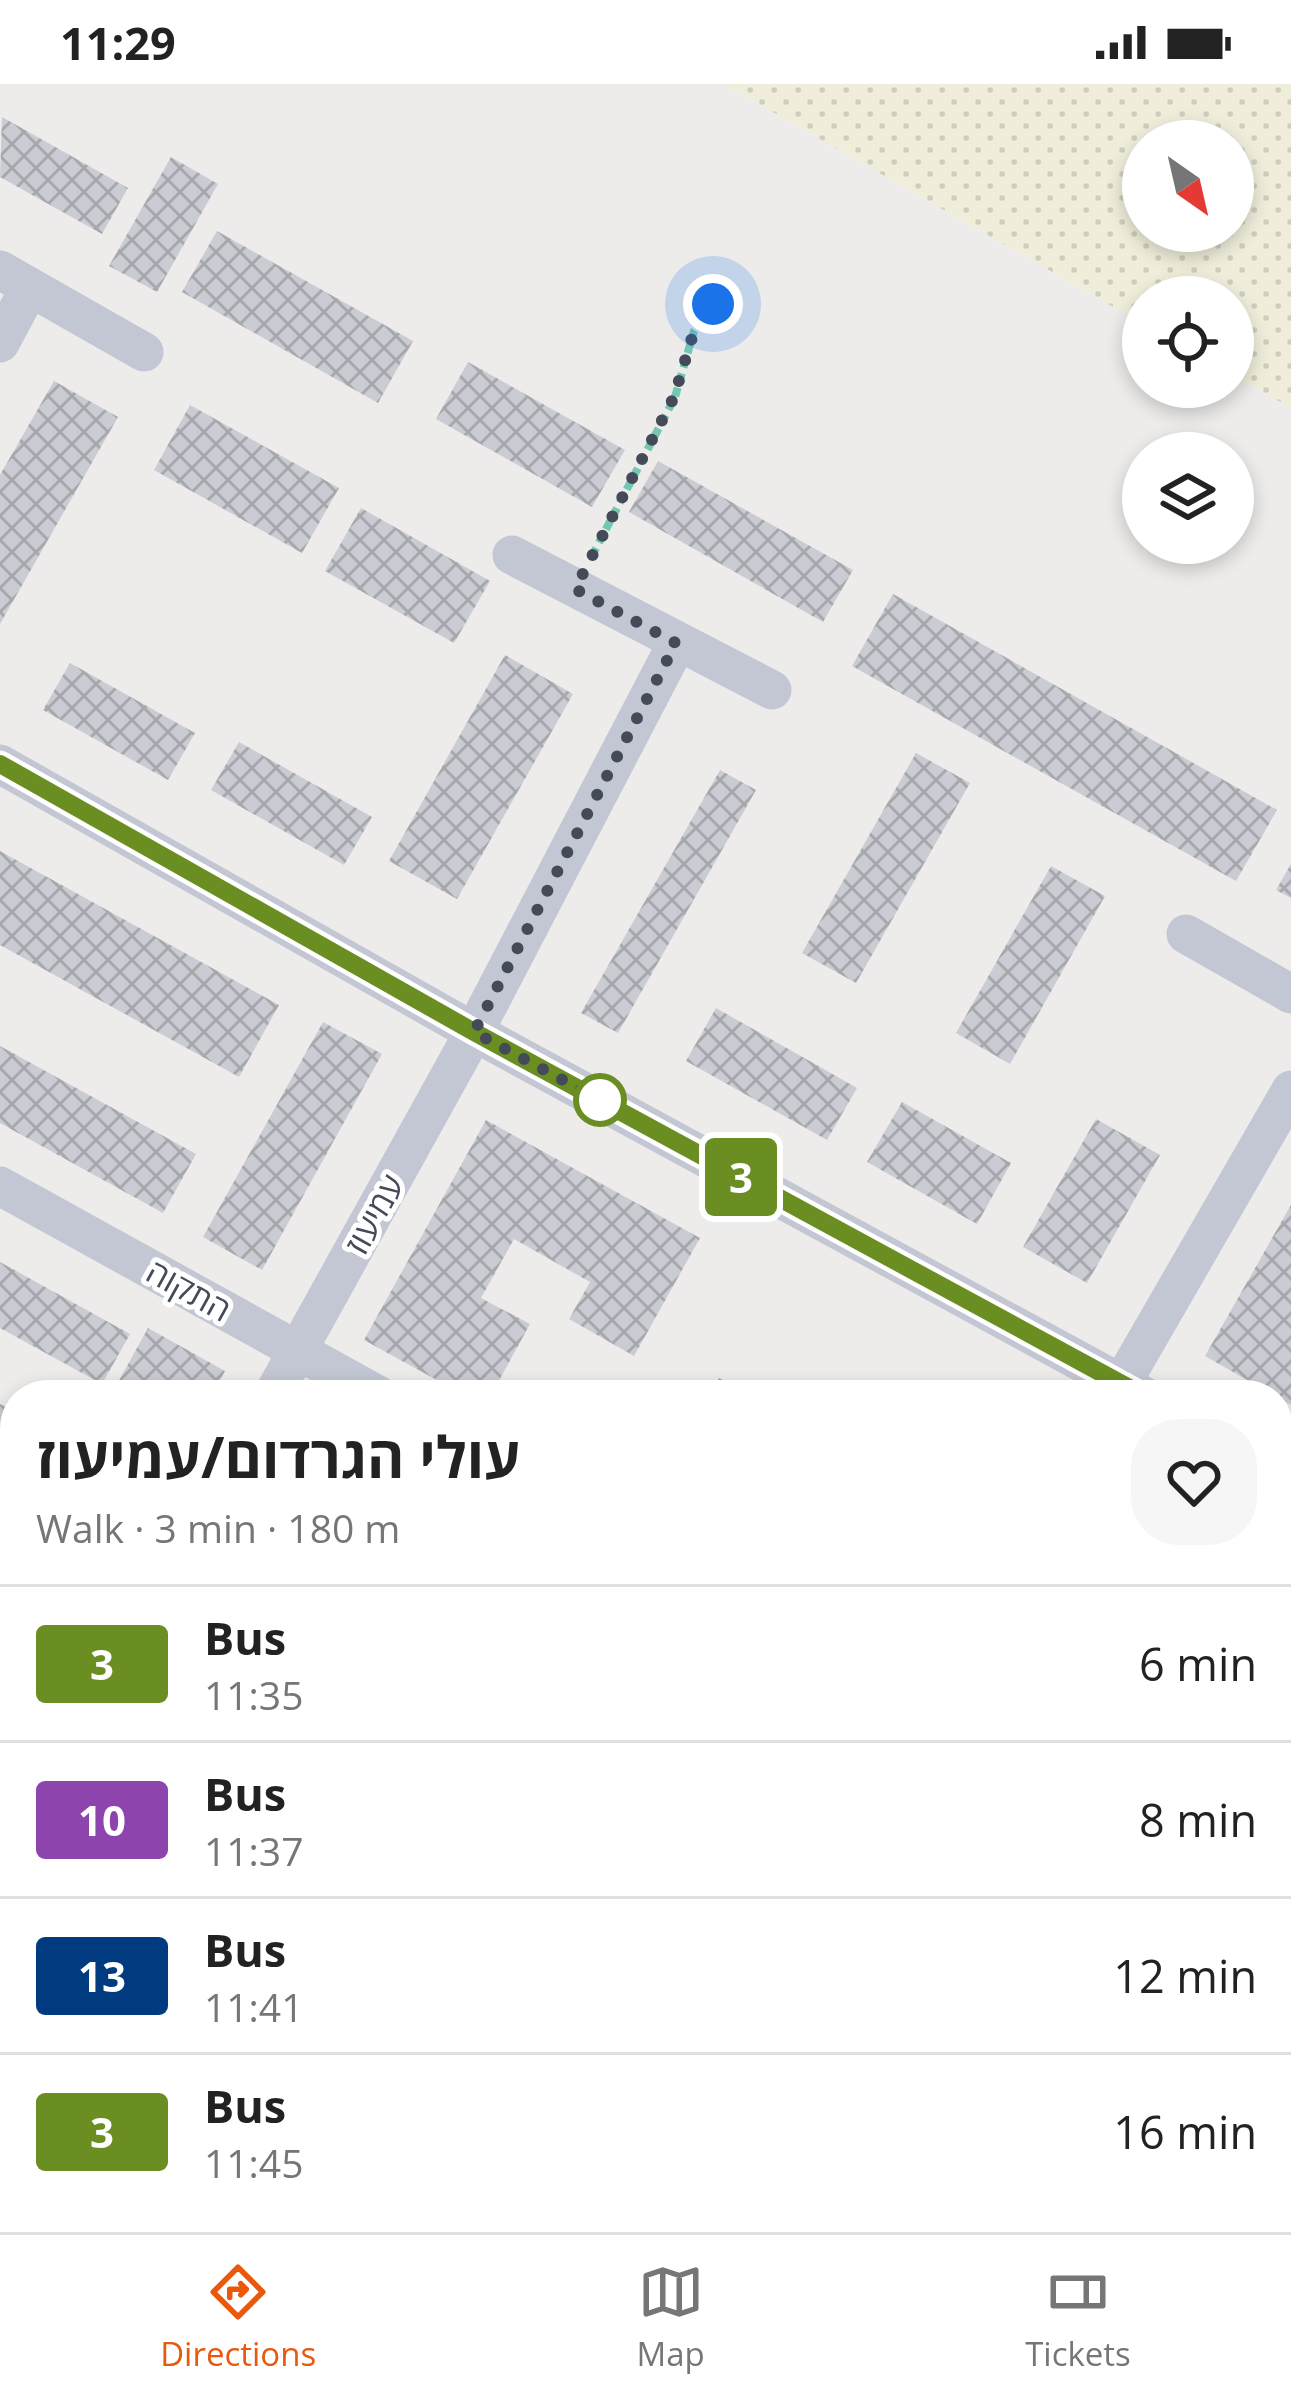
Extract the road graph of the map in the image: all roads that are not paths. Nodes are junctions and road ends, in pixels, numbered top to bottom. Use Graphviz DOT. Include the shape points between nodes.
graph roads {
  1 [pos="15,278"];
  2 [pos="0,343"];
  3 [pos="144,352"];
  4 [pos="512,555"];
  5 [pos="676,643"];
  6 [pos="772,690"];
  7 [pos="0,764"];
  8 [pos="1186,934"];
  9 [pos="1291,994"];
  10 [pos="474,1032"];
  11 [pos="1291,1090"];
  12 [pos="0,1186"];
  13 [pos="298,1350"];
  14 [pos="281,1380"];
  15 [pos="351,1380"];
  16 [pos="1115,1380"];
  17 [pos="1137,1380"];
  1 -- 2 [label="street"];
  1 -- 3 [label="street"];
  4 -- 5 [label="street"];
  5 -- 6 [label="street"];
  5 -- 10 [label="street, עמיעוז"];
  7 -- 10 [label="street"];
  8 -- 9 [label="street"];
  10 -- 13 [label="street, עמיעוז"];
  10 -- 16 [label="street"];
  11 -- 17 [label="street"];
  12 -- 13 [label="street, התקוה"];
  13 -- 14 [label="street, עמיעוז"];
  13 -- 15 [label="street, התקוה"];
}
